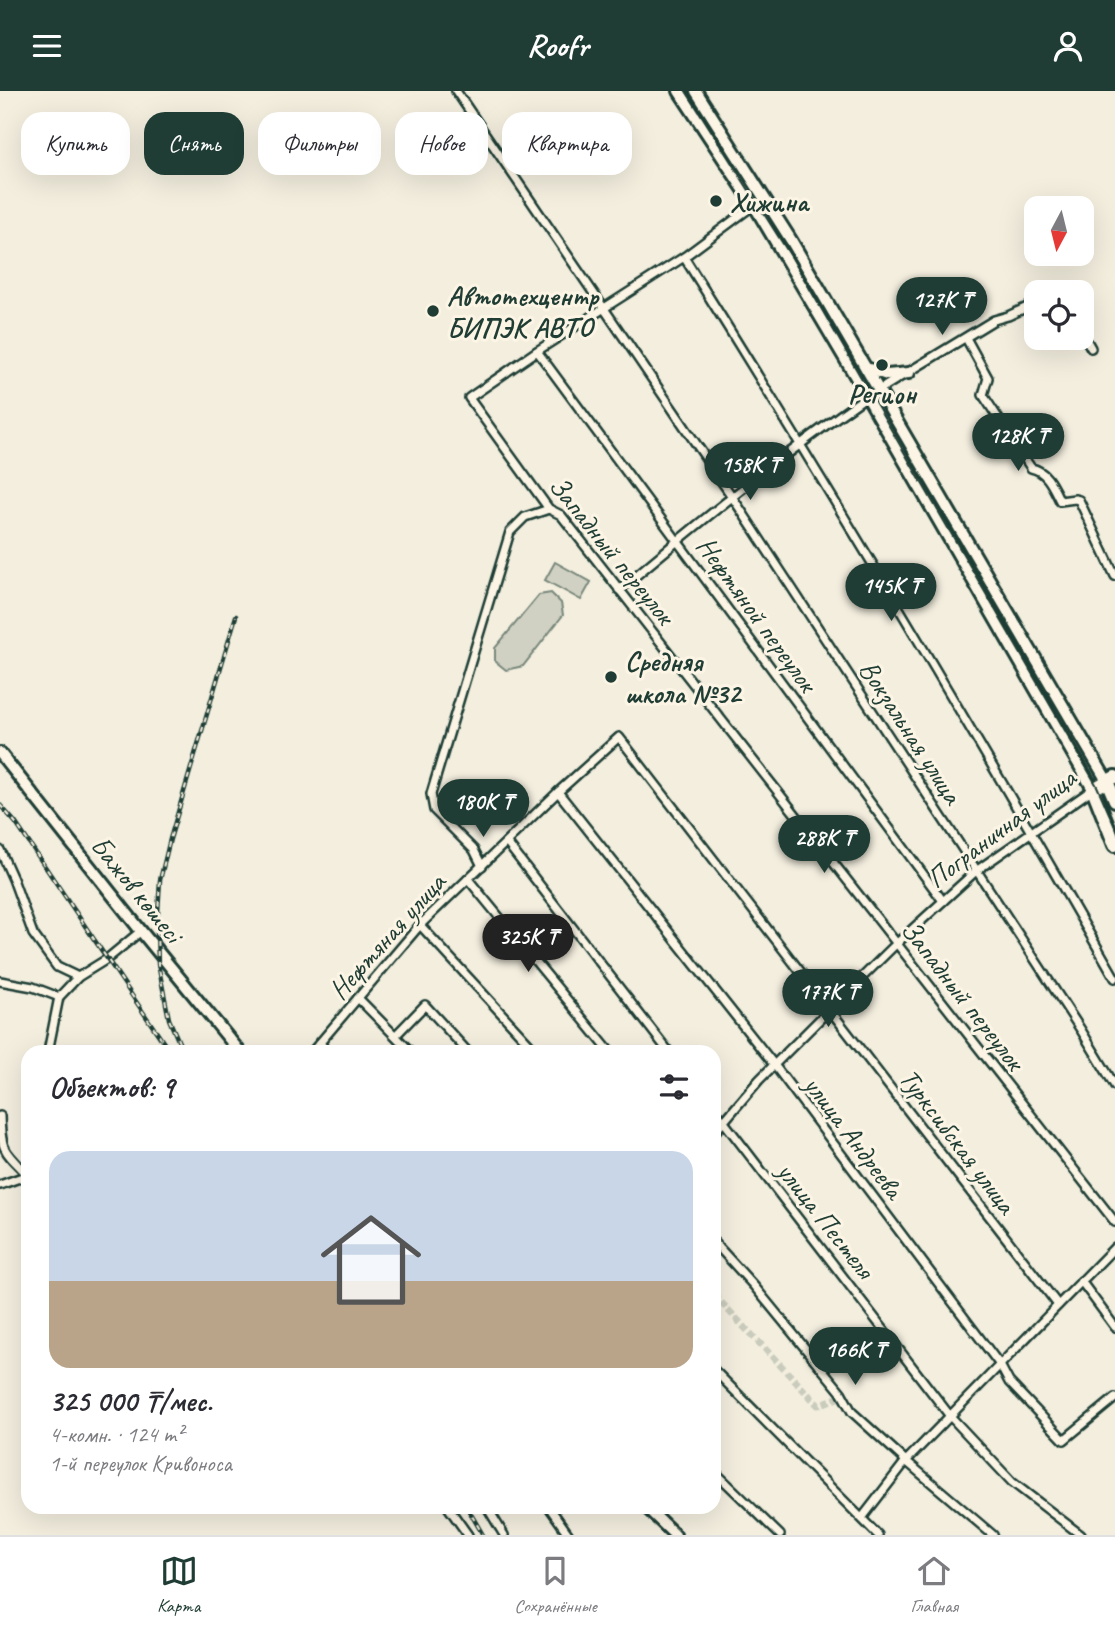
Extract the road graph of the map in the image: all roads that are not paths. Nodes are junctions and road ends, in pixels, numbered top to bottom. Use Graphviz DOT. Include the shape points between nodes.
graph roads {
  1 [pos="456,91"];
  2 [pos="679,91"];
  3 [pos="696,91"];
  4 [pos="754,205"];
  5 [pos="684,257"];
  6 [pos="605,309"];
  7 [pos="1024,309"];
  8 [pos="967,338"];
  9 [pos="537,351"];
  10 [pos="866,367"];
  11 [pos="909,373"];
  12 [pos="879,390"];
  13 [pos="867,396"];
  14 [pos="800,443"];
  15 [pos="733,498"];
  16 [pos="549,509"];
  17 [pos="677,540"];
  18 [pos="1115,576"];
  19 [pos="619,590"];
  20 [pos="619,737"];
  21 [pos="0,753"];
  22 [pos="1111,779"];
  23 [pos="1093,789"];
  24 [pos="558,792"];
  25 [pos="1115,800"];
  26 [pos="1032,832"];
  27 [pos="507,843"];
  28 [pos="1115,845"];
  29 [pos="0,850"];
  30 [pos="482,866"];
  31 [pos="976,871"];
  32 [pos="468,879"];
  33 [pos="943,901"];
  34 [pos="420,925"];
  35 [pos="141,931"];
  36 [pos="896,944"];
  37 [pos="78,977"];
  38 [pos="1115,978"];
  39 [pos="0,981"];
  40 [pos="59,997"];
  41 [pos="358,998"];
  42 [pos="830,1009"];
  43 [pos="396,1035"];
  44 [pos="320,1044"];
  45 [pos="49,1045"];
  46 [pos="234,1045"];
  47 [pos="405,1045"];
  48 [pos="461,1045"];
  49 [pos="531,1045"];
  50 [pos="604,1045"];
  51 [pos="664,1045"];
  52 [pos="775,1066"];
  53 [pos="1115,1086"];
  54 [pos="0,1116"];
  55 [pos="721,1118"];
  56 [pos="724,1122"];
  57 [pos="721,1125"];
  58 [pos="21,1168"];
  59 [pos="21,1178"];
  60 [pos="0,1185"];
  61 [pos="1115,1222"];
  62 [pos="1115,1247"];
  63 [pos="721,1250"];
  64 [pos="1081,1282"];
  65 [pos="1058,1305"];
  66 [pos="1115,1327"];
  67 [pos="1000,1365"];
  68 [pos="721,1377"];
  69 [pos="1113,1403"];
  70 [pos="950,1416"];
  71 [pos="905,1461"];
  72 [pos="721,1478"];
  73 [pos="453,1514"];
  74 [pos="491,1514"];
  75 [pos="554,1514"];
  76 [pos="653,1514"];
  77 [pos="862,1518"];
  78 [pos="468,1535"];
  79 [pos="504,1535"];
  80 [pos="569,1535"];
  81 [pos="675,1535"];
  82 [pos="780,1535"];
  83 [pos="878,1535"];
  84 [pos="993,1535"];
  85 [pos="1081,1535"];
  1 -- 6 [label="street, Вокзальная улица"];
  2 -- 4 [label="main road"];
  3 -- 10 [label="main road"];
  4 -- 5 [label="street"];
  4 -- 13 [label="main road"];
  5 -- 6 [label="street"];
  5 -- 14 [label="street"];
  6 -- 9 [label="street"];
  6 -- 15 [label="street, Вокзальная улица"];
  7 -- 8 [label="street" via="994,320"];
  8 -- 11 [label="street"];
  8 -- 18 [label="street" via="988,378 984,395 1031,468 1045,475 1060,501 1079,500"];
  9 -- 16 [label="street, Западный переулок" via="469,398"];
  9 -- 17 [label="street, Нефтяной переулок"];
  10 -- 11 [label="main road" via="887,375"];
  10 -- 12 [label="main road"];
  11 -- 12 [label="street"];
  12 -- 13 [label="main road"];
  12 -- 22 [label="main road"];
  13 -- 14 [label="street"];
  13 -- 23 [label="main road"];
  14 -- 15 [label="street"];
  14 -- 26 [label="street"];
  15 -- 17 [label="street"];
  15 -- 31 [label="street, Вокзальная улица"];
  16 -- 19 [label="street, Западный переулок" via="561,515"];
  16 -- 30 [label="street" via="525,517 510,532 430,794 434,810 474,850"];
  17 -- 19 [label="street"];
  17 -- 33 [label="street, Нефтяной переулок"];
  19 -- 36 [label="street, Западный переулок"];
  20 -- 24 [label="street, Нефтяная улица"];
  20 -- 42 [label="street, Турксибская улица"];
  21 -- 35 [label="main road, Бажов көшесі"];
  22 -- 23 [label="highway, Пограничная улица"];
  22 -- 25 [label="highway"];
  23 -- 26 [label="street, Пограничная улица"];
  23 -- 28 [label="highway"];
  24 -- 27 [label="street, Нефтяная улица"];
  24 -- 52 [label="street, улица Андреева"];
  26 -- 31 [label="street, Пограничная улица"];
  26 -- 38 [label="street"];
  27 -- 30 [label="street, Нефтяная улица"];
  27 -- 51 [label="street"];
  29 -- 37 [label="street" via="33,934 57,967"];
  30 -- 32 [label="street, Нефтяная улица"];
  31 -- 33 [label="street, Пограничная улица"];
  31 -- 53 [label="street, Вокзальная улица"];
  32 -- 34 [label="street, Нефтяная улица"];
  32 -- 50 [label="street"];
  33 -- 36 [label="street, Пограничная улица"];
  34 -- 41 [label="street, Нефтяная улица"];
  34 -- 49 [label="street"];
  35 -- 37 [label="street"];
  35 -- 46 [label="main road, Бажов көшесі"];
  36 -- 42 [label="street, Пограничная улица"];
  36 -- 61 [label="street, Западный переулок"];
  37 -- 40 [label="street"];
  39 -- 40 [label="street"];
  40 -- 45 [label="street"];
  41 -- 43 [label="street"];
  41 -- 44 [label="street, Нефтяная улица"];
  42 -- 52 [label="street, Пограничная улица"];
  42 -- 65 [label="street, Турксибская улица"];
  43 -- 47 [label="street"];
  43 -- 48 [label="street" via="425,1006"];
  52 -- 56 [label="street, Пограничная улица"];
  52 -- 67 [label="street, улица Андреева"];
  54 -- 58 [label="street" via="2,1146"];
  55 -- 56 [label="street, улица Пестеля"];
  56 -- 57 [label="street, Пограничная улица"];
  56 -- 70 [label="street, улица Пестеля"];
  59 -- 60 [label="street"];
  62 -- 64 [label="street"];
  63 -- 71 [label="street" via="841,1392 852,1412"];
  64 -- 65 [label="street"];
  64 -- 66 [label="street"];
  65 -- 67 [label="street"];
  67 -- 69 [label="street, улица Андреева" via="1009,1382 1064,1440"];
  67 -- 70 [label="street"];
  68 -- 77 [label="street"];
  70 -- 71 [label="street"];
  70 -- 85 [label="street, улица Пестеля" via="1012,1482"];
  71 -- 77 [label="street"];
  71 -- 84 [label="street"];
  72 -- 82 [label="street"];
  73 -- 78 [label="street"];
  74 -- 79 [label="street"];
  75 -- 80 [label="street"];
  76 -- 81 [label="main road"];
  77 -- 83 [label="street"];
}
